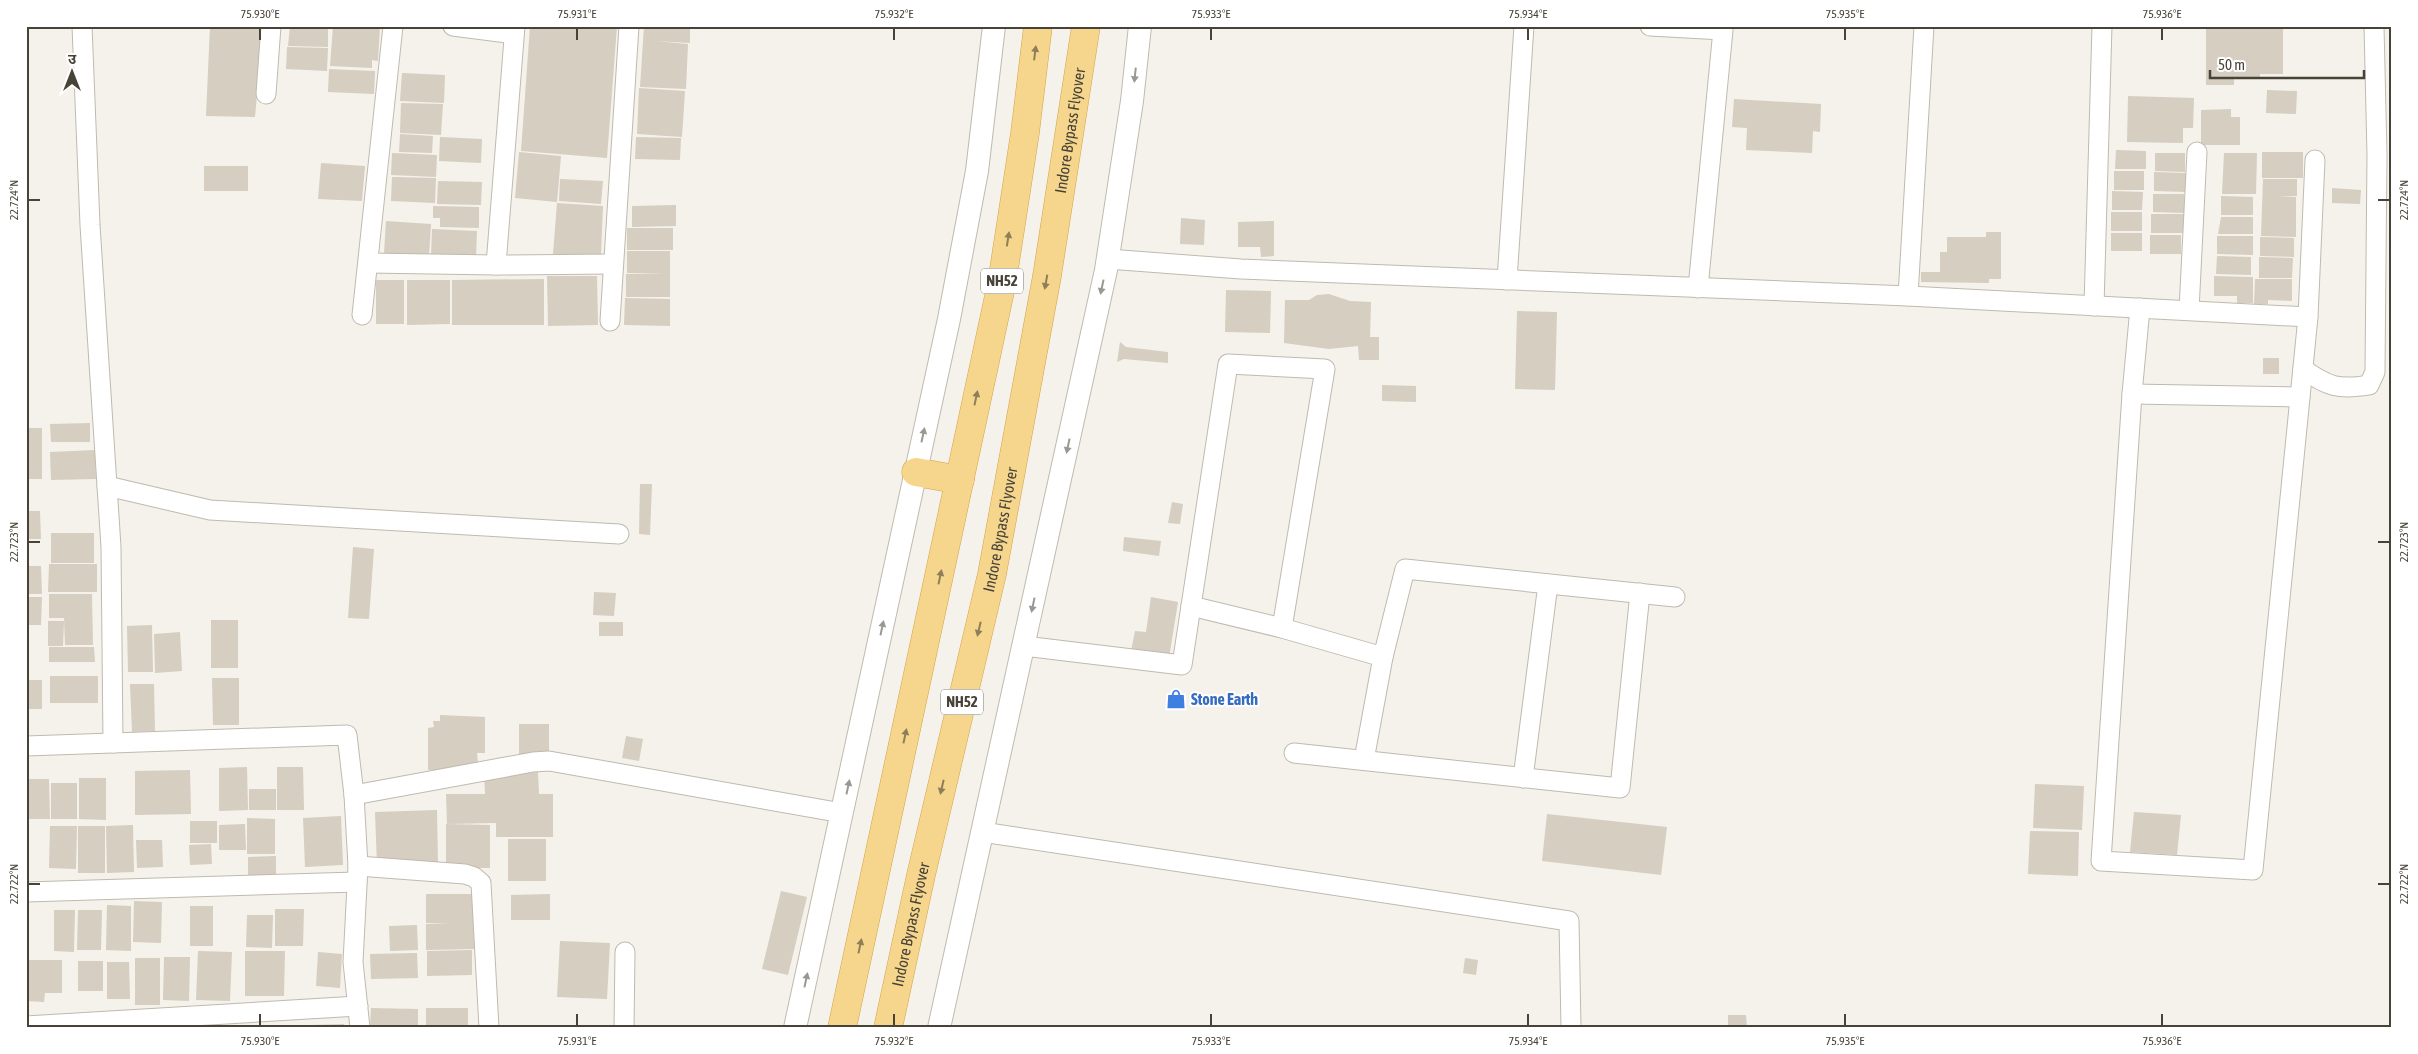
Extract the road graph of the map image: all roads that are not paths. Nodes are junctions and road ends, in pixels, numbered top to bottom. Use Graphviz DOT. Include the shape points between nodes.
graph roads {
  1 [pos="82,26"];
  2 [pos="271,26"];
  3 [pos="393,26"];
  4 [pos="453,26"];
  5 [pos="629,26"];
  6 [pos="994,26"];
  7 [pos="1038,26"];
  8 [pos="1086,26"];
  9 [pos="1140,26"];
  10 [pos="1524,26"];
  11 [pos="1650,26"];
  12 [pos="1924,26"];
  13 [pos="2102,26"];
  14 [pos="2374,26"];
  15 [pos="515,30"];
  16 [pos="266,94"];
  17 [pos="2197,152"];
  18 [pos="2315,160"];
  19 [pos="1108,259"];
  20 [pos="368,263"];
  21 [pos="612,264"];
  22 [pos="496,265"];
  23 [pos="1507,280"];
  24 [pos="1698,288"];
  25 [pos="1908,296"];
  26 [pos="2094,306"];
  27 [pos="2140,308"];
  28 [pos="2189,310"];
  29 [pos="362,315"];
  30 [pos="2308,317"];
  31 [pos="610,321"];
  32 [pos="2303,369"];
  33 [pos="2132,394"];
  34 [pos="2300,397"];
  35 [pos="916,472"];
  36 [pos="960,480"];
  37 [pos="107,486"];
  38 [pos="618,534"];
  39 [pos="1548,584"];
  40 [pos="1640,593"];
  41 [pos="1675,598"];
  42 [pos="1191,606"];
  43 [pos="1282,628"];
  44 [pos="1024,646"];
  45 [pos="1383,657"];
  46 [pos="113,743"];
  47 [pos="26,746"];
  48 [pos="1294,753"];
  49 [pos="1364,760"];
  50 [pos="1522,778"];
  51 [pos="354,795"];
  52 [pos="842,813"];
  53 [pos="982,832"];
  54 [pos="358,874"];
  55 [pos="26,892"];
  56 [pos="625,952"];
  57 [pos="358,1006"];
  58 [pos="26,1026"];
  59 [pos="360,1028"];
  60 [pos="490,1028"];
  61 [pos="624,1028"];
  62 [pos="796,1028"];
  63 [pos="842,1028"];
  64 [pos="888,1028"];
  65 [pos="939,1028"];
  66 [pos="1571,1028"];
  1 -- 37 [label="street" via="90,225"];
  2 -- 16 [label="street"];
  3 -- 20 [label="street"];
  4 -- 15 [label="street"];
  5 -- 21 [label="street"];
  35 -- 6 [label="street, one-way" via="977,171"];
  36 -- 7 [label="highway, NH52, one-way" via="1002,282"];
  8 -- 64 [label="highway, Indore Bypass Flyover / NH52, one-way" via="1047,276 992,574"];
  9 -- 19 [label="street, one-way"];
  10 -- 23 [label="street"];
  11 -- 24 [label="street" via="1723,30"];
  12 -- 25 [label="street"];
  13 -- 26 [label="street"];
  14 -- 32 [label="street" via="2377,155 2375,372 2370,385 2346,389 2320,382"];
  15 -- 22 [label="street"];
  17 -- 28 [label="street"];
  18 -- 30 [label="street"];
  19 -- 23 [label="street" via="1241,269"];
  19 -- 44 [label="street, one-way"];
  20 -- 22 [label="street"];
  20 -- 29 [label="street"];
  21 -- 22 [label="street"];
  21 -- 31 [label="street"];
  23 -- 24 [label="street"];
  24 -- 25 [label="street"];
  25 -- 26 [label="street"];
  26 -- 27 [label="street"];
  27 -- 28 [label="street"];
  27 -- 33 [label="street"];
  28 -- 30 [label="street"];
  30 -- 32 [label="street"];
  32 -- 34 [label="street"];
  33 -- 34 [label="street"];
  33 -- 34 [label="street" via="2101,861 2253,870"];
  35 -- 36 [label="highway"];
  52 -- 35 [label="street, one-way"];
  63 -- 36 [label="highway, NH52, one-way"];
  37 -- 38 [label="street" via="210,510"];
  37 -- 46 [label="street" via="111,547"];
  39 -- 40 [label="street"];
  39 -- 45 [label="street" via="1405,569"];
  39 -- 50 [label="street"];
  40 -- 41 [label="street"];
  40 -- 50 [label="street" via="1620,788"];
  42 -- 43 [label="street"];
  42 -- 43 [label="street" via="1228,364 1325,368"];
  42 -- 44 [label="street" via="1182,665"];
  43 -- 45 [label="street"];
  44 -- 53 [label="street"];
  45 -- 49 [label="street"];
  46 -- 47 [label="street"];
  46 -- 51 [label="street" via="347,735"];
  48 -- 49 [label="street"];
  49 -- 50 [label="street"];
  51 -- 52 [label="street" via="550,761"];
  51 -- 54 [label="street"];
  62 -- 52 [label="street, one-way"];
  53 -- 65 [label="street"];
  53 -- 66 [label="street" via="1570,921"];
  54 -- 55 [label="street"];
  54 -- 57 [label="street" via="353,962"];
  54 -- 60 [label="street" via="464,874 481,883"];
  56 -- 61 [label="street"];
  57 -- 58 [label="street"];
  57 -- 59 [label="street"];
}
